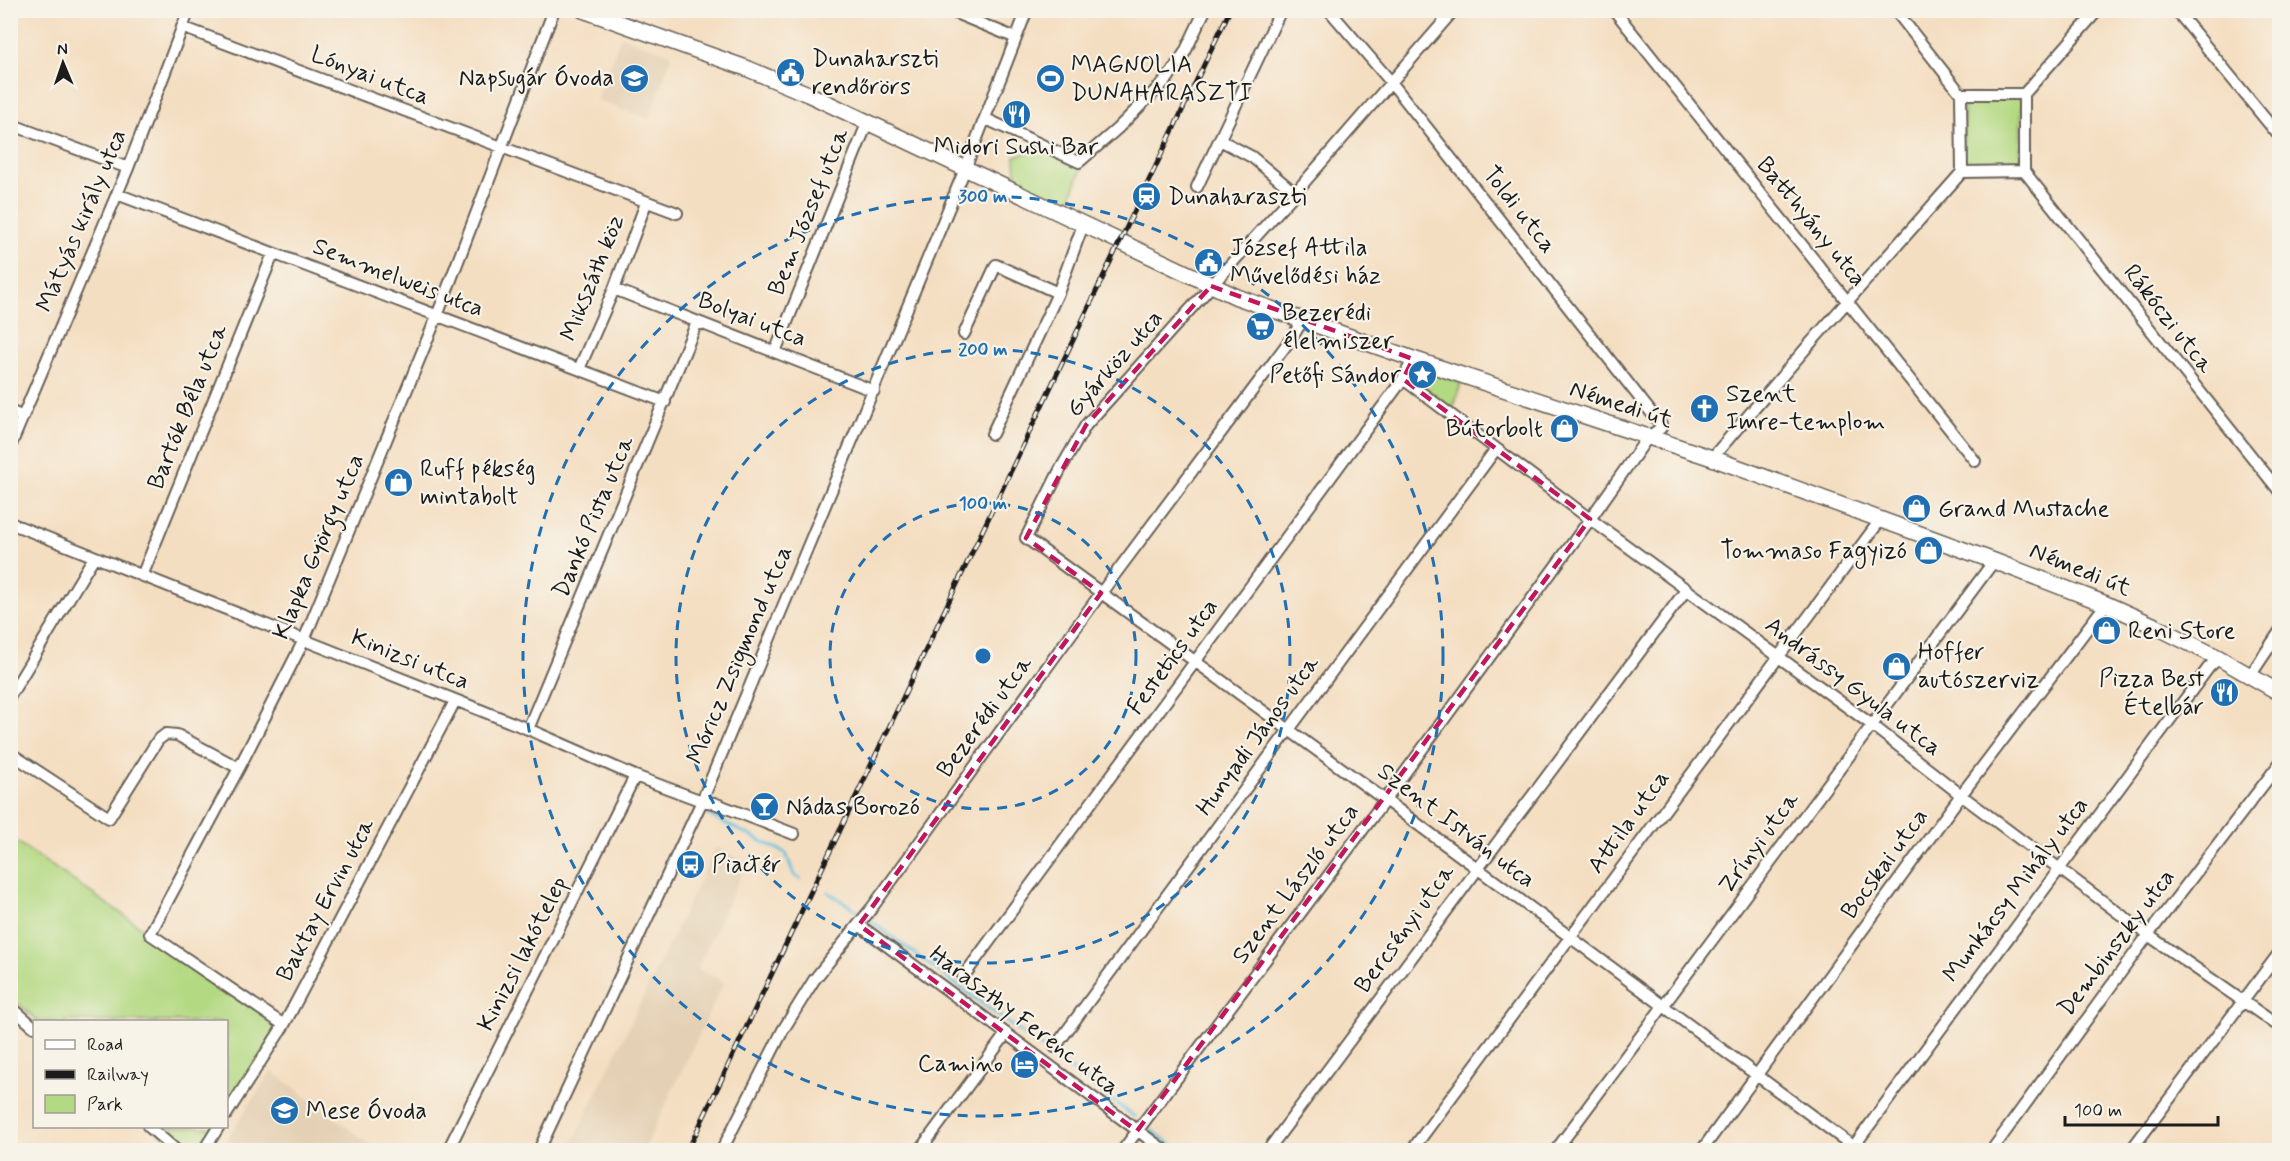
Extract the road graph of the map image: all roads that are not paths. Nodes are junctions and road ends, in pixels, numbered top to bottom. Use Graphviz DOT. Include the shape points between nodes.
graph roads {
  1 [pos="189,10"];
  2 [pos="554,10"];
  3 [pos="583,10"];
  4 [pos="948,10"];
  5 [pos="1027,10"];
  6 [pos="1204,10"];
  7 [pos="1281,10"];
  8 [pos="1329,10"];
  9 [pos="1454,10"];
  10 [pos="1614,10"];
  11 [pos="1895,10"];
  12 [pos="2098,10"];
  13 [pos="2176,10"];
  14 [pos="182,27"];
  15 [pos="1016,38"];
  16 [pos="1391,82"];
  17 [pos="1961,94"];
  18 [pos="2024,94"];
  19 [pos="986,119"];
  20 [pos="868,121"];
  21 [pos="11,126"];
  22 [pos="2280,137"];
  23 [pos="1220,140"];
  24 [pos="502,148"];
  25 [pos="128,168"];
  26 [pos="965,169"];
  27 [pos="1962,171"];
  28 [pos="2025,171"];
  29 [pos="1197,187"];
  30 [pos="1295,193"];
  31 [pos="117,194"];
  32 [pos="646,203"];
  33 [pos="677,213"];
  34 [pos="1083,225"];
  35 [pos="273,254"];
  36 [pos="1211,286"];
  37 [pos="614,289"];
  38 [pos="1058,292"];
  39 [pos="1847,301"];
  40 [pos="437,316"];
  41 [pos="1302,321"];
  42 [pos="698,322"];
  43 [pos="964,334"];
  44 [pos="775,352"];
  45 [pos="1413,359"];
  46 [pos="579,369"];
  47 [pos="1403,379"];
  48 [pos="874,391"];
  49 [pos="665,402"];
  50 [pos="10,411"];
  51 [pos="22,417"];
  52 [pos="992,434"];
  53 [pos="1648,437"];
  54 [pos="10,447"];
  55 [pos="1496,449"];
  56 [pos="1713,458"];
  57 [pos="1975,461"];
  58 [pos="2280,492"];
  59 [pos="1590,519"];
  60 [pos="1881,519"];
  61 [pos="10,523"];
  62 [pos="1026,538"];
  63 [pos="94,557"];
  64 [pos="1994,561"];
  65 [pos="142,576"];
  66 [pos="1686,590"];
  67 [pos="1101,593"];
  68 [pos="2106,604"];
  69 [pos="2280,631"];
  70 [pos="304,640"];
  71 [pos="1778,657"];
  72 [pos="2218,658"];
  73 [pos="1196,662"];
  74 [pos="2250,676"];
  75 [pos="2280,693"];
  76 [pos="10,696"];
  77 [pos="456,701"];
  78 [pos="1872,725"];
  79 [pos="528,729"];
  80 [pos="1289,729"];
  81 [pos="10,753"];
  82 [pos="2280,763"];
  83 [pos="239,768"];
  84 [pos="635,776"];
  85 [pos="1961,795"];
  86 [pos="1385,800"];
  87 [pos="702,801"];
  88 [pos="794,834"];
  89 [pos="1477,867"];
  90 [pos="2059,868"];
  91 [pos="859,925"];
  92 [pos="2148,934"];
  93 [pos="1570,938"];
  94 [pos="2280,952"];
  95 [pos="963,977"];
  96 [pos="2244,1001"];
  97 [pos="10,1006"];
  98 [pos="1664,1007"];
  99 [pos="284,1025"];
  100 [pos="33,1026"];
  101 [pos="2280,1027"];
  102 [pos="1006,1034"];
  103 [pos="1055,1047"];
  104 [pos="1757,1076"];
  105 [pos="228,1112"];
  106 [pos="150,1128"];
  107 [pos="218,1128"];
  108 [pos="1137,1131"];
  109 [pos="1854,1149"];
  110 [pos="176,1150"];
  111 [pos="204,1150"];
  112 [pos="448,1150"];
  113 [pos="539,1150"];
  114 [pos="722,1150"];
  115 [pos="920,1150"];
  116 [pos="1123,1150"];
  117 [pos="1164,1150"];
  118 [pos="1268,1150"];
  119 [pos="1412,1150"];
  120 [pos="1556,1150"];
  121 [pos="1702,1150"];
  122 [pos="1992,1150"];
  123 [pos="2132,1150"];
  1 -- 14 [label="street, Mátyás király utca"];
  2 -- 24 [label="street, Klapka György utca"];
  3 -- 20 [label="main road, Némedi út" via="746,68"];
  4 -- 15 [label="street"];
  5 -- 15 [label="street, Móricz Zsigmond utca"];
  6 -- 19 [label="street" via="1168,78 1079,162"];
  7 -- 23 [label="street"];
  8 -- 16 [label="street, Toldi utca"];
  9 -- 16 [label="street, Gyárköz utca"];
  10 -- 39 [label="street, Batthyány utca"];
  11 -- 17 [label="street"];
  12 -- 18 [label="street"];
  13 -- 22 [label="street"];
  14 -- 24 [label="street, Lónyai utca"];
  14 -- 25 [label="street, Mátyás király utca"];
  15 -- 19 [label="street, Móricz Zsigmond utca"];
  16 -- 30 [label="street, Gyárköz utca"];
  16 -- 53 [label="street, Toldi utca" via="1661,425"];
  17 -- 18 [label="street"];
  17 -- 27 [label="street"];
  18 -- 28 [label="street"];
  19 -- 26 [label="street, Móricz Zsigmond utca"];
  20 -- 26 [label="main road, Némedi út"];
  20 -- 44 [label="street, Bem József utca"];
  21 -- 25 [label="street"];
  23 -- 29 [label="street"];
  23 -- 30 [label="street" via="1252,156"];
  24 -- 32 [label="street, Lónyai utca"];
  24 -- 40 [label="street, Klapka György utca"];
  25 -- 31 [label="street, Mátyás király utca"];
  26 -- 34 [label="main road, Némedi út"];
  26 -- 48 [label="street, Móricz Zsigmond utca"];
  27 -- 28 [label="street"];
  27 -- 39 [label="street"];
  28 -- 58 [label="street, Rákóczi utca"];
  30 -- 36 [label="street, Gyárköz utca"];
  31 -- 35 [label="street, Semmelweis utca"];
  31 -- 51 [label="street, Mátyás király utca"];
  32 -- 33 [label="street, Lónyai utca"];
  32 -- 37 [label="street, Mikszáth köz"];
  34 -- 36 [label="main road, Némedi út"];
  34 -- 38 [label="street"];
  35 -- 40 [label="street, Semmelweis utca"];
  35 -- 65 [label="street, Bartók Béla utca"];
  36 -- 41 [label="main road, Némedi út"];
  36 -- 62 [label="street, Gyárköz utca" via="1086,425"];
  37 -- 42 [label="street, Bolyai utca"];
  37 -- 46 [label="street, Mikszáth köz"];
  38 -- 43 [label="street" via="996,265"];
  38 -- 52 [label="street"];
  39 -- 56 [label="street"];
  39 -- 57 [label="street, Batthyány utca"];
  40 -- 46 [label="street, Semmelweis utca"];
  40 -- 70 [label="street, Klapka György utca"];
  41 -- 45 [label="main road, Némedi út"];
  41 -- 67 [label="street, Bezerédi utca"];
  42 -- 44 [label="street, Bolyai utca"];
  42 -- 49 [label="street, Dankó Pista utca"];
  44 -- 48 [label="street, Bolyai utca"];
  45 -- 47 [label="street, Festetics utca"];
  45 -- 53 [label="main road, Némedi út"];
  46 -- 49 [label="street, Semmelweis utca"];
  47 -- 55 [label="street, Andrássy Gyula utca"];
  47 -- 73 [label="street, Festetics utca"];
  48 -- 87 [label="street, Móricz Zsigmond utca"];
  49 -- 79 [label="street, Dankó Pista utca"];
  50 -- 51 [label="street"];
  51 -- 54 [label="street, Mátyás király utca"];
  53 -- 56 [label="main road, Némedi út"];
  53 -- 59 [label="street, Szent László utca"];
  55 -- 59 [label="street, Andrássy Gyula utca"];
  55 -- 80 [label="street, Hunyadi János utca"];
  56 -- 60 [label="main road, Némedi út"];
  59 -- 66 [label="street, Andrássy Gyula utca"];
  59 -- 86 [label="street, Szent László utca"];
  60 -- 64 [label="main road, Némedi út"];
  60 -- 71 [label="street, Attila utca"];
  61 -- 63 [label="street, Kinizsi utca"];
  62 -- 67 [label="street, Szent István utca"];
  63 -- 65 [label="street, Kinizsi utca"];
  63 -- 76 [label="street"];
  64 -- 68 [label="main road, Némedi út"];
  64 -- 78 [label="street, Zrínyi utca"];
  65 -- 70 [label="street, Kinizsi utca"];
  66 -- 71 [label="street, Andrássy Gyula utca"];
  66 -- 89 [label="street, Bercsényi utca"];
  67 -- 73 [label="street, Szent István utca"];
  67 -- 91 [label="street, Bezerédi utca"];
  68 -- 72 [label="main road, Némedi út"];
  68 -- 85 [label="street, Bocskai utca"];
  69 -- 74 [label="street"];
  70 -- 77 [label="street, Kinizsi utca"];
  70 -- 83 [label="street, Klapka György utca"];
  71 -- 78 [label="street, Andrássy Gyula utca"];
  71 -- 93 [label="street, Attila utca"];
  72 -- 74 [label="main road, Némedi út"];
  72 -- 90 [label="street, Munkácsy Mihály utca"];
  73 -- 80 [label="street, Szent István utca"];
  73 -- 95 [label="street, Festetics utca"];
  74 -- 75 [label="main road, Némedi út"];
  77 -- 79 [label="street, Kinizsi utca"];
  77 -- 99 [label="street, Baktay Ervin utca"];
  78 -- 85 [label="street, Andrássy Gyula utca"];
  78 -- 98 [label="street, Zrínyi utca"];
  79 -- 84 [label="street, Kinizsi utca"];
  80 -- 86 [label="street, Szent István utca"];
  80 -- 103 [label="street, Hunyadi János utca"];
  81 -- 83 [label="street" via="109,818 158,740 166,734 177,735"];
  82 -- 92 [label="street, Dembinszky utca"];
  83 -- 99 [label="street, Klapka György utca" via="150,934"];
  84 -- 87 [label="street, Kinizsi utca"];
  84 -- 112 [label="street, Kinizsi lakótelep"];
  85 -- 90 [label="street, Andrássy Gyula utca"];
  85 -- 104 [label="street, Bocskai utca"];
  86 -- 89 [label="street, Szent István utca"];
  86 -- 108 [label="street, Szent László utca"];
  87 -- 88 [label="street, Kinizsi utca"];
  87 -- 113 [label="street, Móricz Zsigmond utca"];
  89 -- 93 [label="street, Szent István utca"];
  89 -- 118 [label="street, Bercsényi utca"];
  90 -- 92 [label="street, Andrássy Gyula utca"];
  90 -- 109 [label="street, Munkácsy Mihály utca"];
  91 -- 102 [label="street, Haraszthy Ferenc utca"];
  91 -- 114 [label="street, Bezerédi utca" via="814,980 783,1030"];
  92 -- 96 [label="street, Andrássy Gyula utca"];
  92 -- 122 [label="street, Dembinszky utca"];
  93 -- 98 [label="street, Szent István utca"];
  93 -- 119 [label="street, Attila utca"];
  94 -- 96 [label="street"];
  96 -- 101 [label="street, Andrássy Gyula utca"];
  96 -- 123 [label="street"];
  97 -- 100 [label="street"];
  98 -- 104 [label="street, Szent István utca"];
  98 -- 120 [label="street, Zrínyi utca"];
  99 -- 105 [label="street, Baktay Ervin utca"];
  102 -- 108 [label="street, Haraszthy Ferenc utca"];
  102 -- 115 [label="street"];
  104 -- 109 [label="street, Szent István utca"];
  104 -- 121 [label="street, Bocskai utca"];
  106 -- 110 [label="street"];
  107 -- 111 [label="street"];
  108 -- 116 [label="street, Szent László utca"];
  108 -- 117 [label="street, Haraszthy Ferenc utca"];
}
